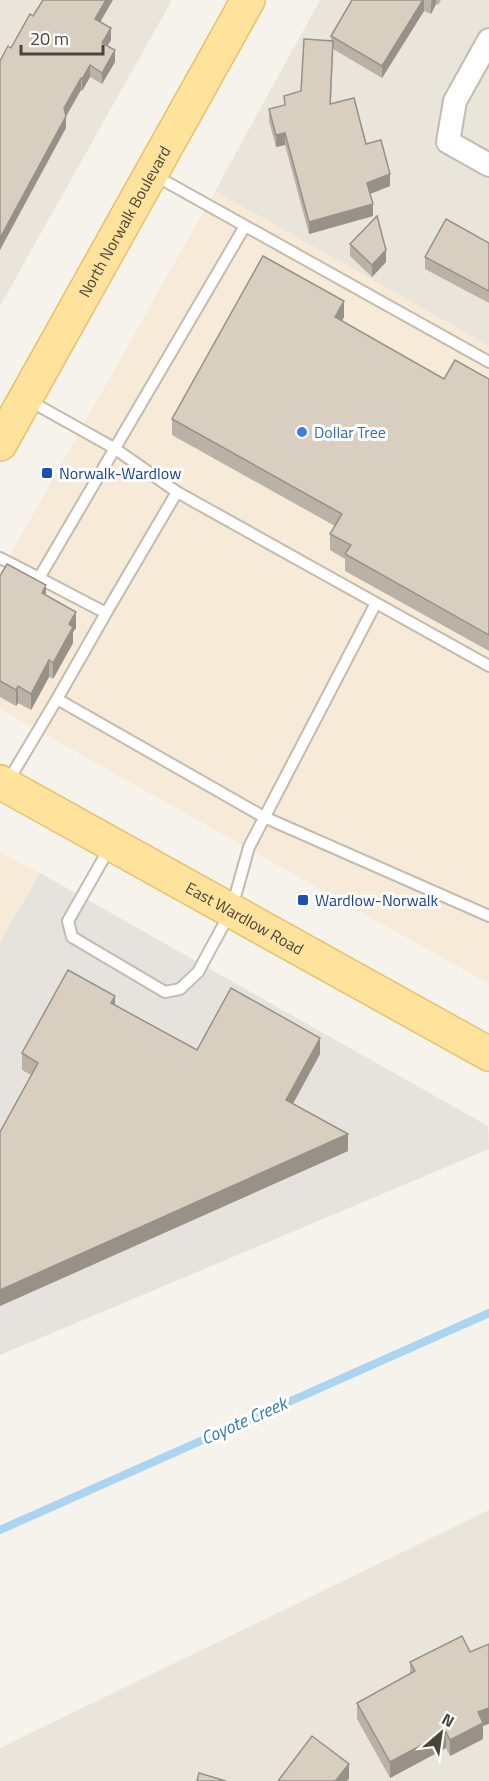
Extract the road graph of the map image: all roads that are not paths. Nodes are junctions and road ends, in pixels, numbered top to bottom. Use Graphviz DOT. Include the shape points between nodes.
graph roads {
  1 [pos="248,0"];
  2 [pos="489,40"];
  3 [pos="489,165"];
  4 [pos="151,174"];
  5 [pos="245,226"];
  6 [pos="489,362"];
  7 [pos="25,398"];
  8 [pos="0,444"];
  9 [pos="114,448"];
  10 [pos="177,492"];
  11 [pos="0,558"];
  12 [pos="39,578"];
  13 [pos="376,603"];
  14 [pos="106,613"];
  15 [pos="489,666"];
  16 [pos="57,699"];
  17 [pos="3,784"];
  18 [pos="264,817"];
  19 [pos="112,844"];
  20 [pos="231,911"];
  21 [pos="489,916"];
  22 [pos="489,1054"];
  1 -- 4 [label="main road, North Norwalk Boulevard"];
  2 -- 3 [label="street" via="455,101 448,142"];
  4 -- 5 [label="lane"];
  4 -- 7 [label="main road, North Norwalk Boulevard"];
  5 -- 6 [label="lane"];
  5 -- 9 [label="lane"];
  7 -- 8 [label="main road, North Norwalk Boulevard"];
  7 -- 9 [label="lane"];
  9 -- 10 [label="lane"];
  9 -- 12 [label="lane"];
  10 -- 13 [label="lane"];
  10 -- 14 [label="lane"];
  11 -- 12 [label="lane"];
  12 -- 14 [label="lane"];
  13 -- 15 [label="lane"];
  13 -- 18 [label="lane"];
  14 -- 16 [label="lane"];
  16 -- 17 [label="lane"];
  16 -- 18 [label="lane"];
  17 -- 19 [label="main road, East Wardlow Road"];
  18 -- 20 [label="lane" via="249,847"];
  18 -- 21 [label="lane"];
  19 -- 20 [label="main road, East Wardlow Road"];
  19 -- 20 [label="lane" via="68,921 72,937 165,992 180,988 198,972"];
  20 -- 22 [label="main road, East Wardlow Road"];
}
